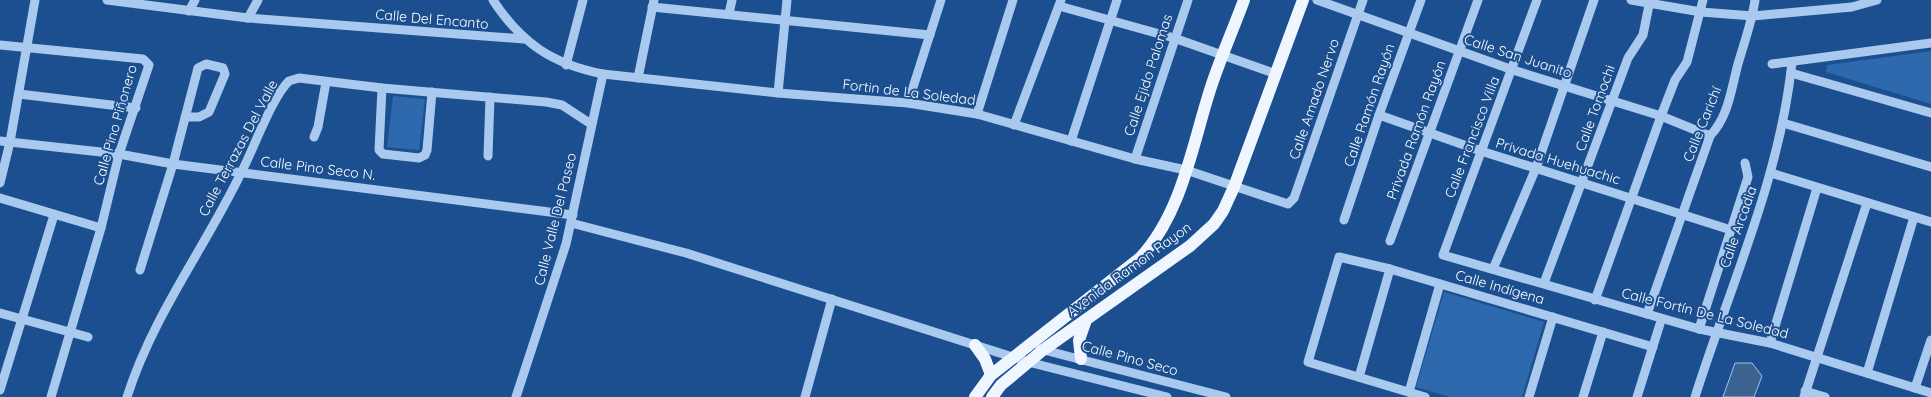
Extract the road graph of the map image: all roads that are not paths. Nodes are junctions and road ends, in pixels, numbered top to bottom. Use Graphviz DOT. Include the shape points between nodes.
graph roads {
  1 [pos="35,0"];
  2 [pos="107,0"];
  3 [pos="195,0"];
  4 [pos="258,0"];
  5 [pos="493,0"];
  6 [pos="582,0"];
  7 [pos="732,0"];
  8 [pos="787,0"];
  9 [pos="941,0"];
  10 [pos="1013,0"];
  11 [pos="1117,0"];
  12 [pos="1188,0"];
  13 [pos="1244,0"];
  14 [pos="1303,0"];
  15 [pos="1317,0"];
  16 [pos="1363,0"];
  17 [pos="1421,0"];
  18 [pos="1478,0"];
  19 [pos="1537,0"];
  20 [pos="1594,0"];
  21 [pos="1631,0"];
  22 [pos="1703,0"];
  23 [pos="1755,0"];
  24 [pos="1877,0"];
  25 [pos="1650,2"];
  26 [pos="152,3"];
  27 [pos="653,3"];
  28 [pos="1060,3"];
  29 [pos="189,11"];
  30 [pos="1700,12"];
  31 [pos="729,14"];
  32 [pos="1357,16"];
  33 [pos="1753,16"];
  34 [pos="248,18"];
  35 [pos="1112,20"];
  36 [pos="785,22"];
  37 [pos="1408,33"];
  38 [pos="930,35"];
  39 [pos="1174,38"];
  40 [pos="524,39"];
  41 [pos="1931,43"];
  42 [pos="0,45"];
  43 [pos="27,46"];
  44 [pos="1459,52"];
  45 [pos="1223,56"];
  46 [pos="1792,62"];
  47 [pos="1772,64"];
  48 [pos="566,65"];
  49 [pos="1512,70"];
  50 [pos="1791,72"];
  51 [pos="603,74"];
  52 [pos="1276,74"];
  53 [pos="638,78"];
  54 [pos="326,82"];
  55 [pos="1563,85"];
  56 [pos="382,88"];
  57 [pos="432,92"];
  58 [pos="778,93"];
  59 [pos="18,94"];
  60 [pos="490,97"];
  61 [pos="1611,102"];
  62 [pos="908,103"];
  63 [pos="136,108"];
  64 [pos="1931,113"];
  65 [pos="977,114"];
  66 [pos="1379,115"];
  67 [pos="1661,116"];
  68 [pos="185,117"];
  69 [pos="1783,123"];
  70 [pos="591,124"];
  71 [pos="1014,125"];
  72 [pos="1429,132"];
  73 [pos="1710,136"];
  74 [pos="314,137"];
  75 [pos="0,141"];
  76 [pos="1071,141"];
  77 [pos="10,142"];
  78 [pos="1481,151"];
  79 [pos="119,154"];
  80 [pos="488,156"];
  81 [pos="1135,159"];
  82 [pos="1744,163"];
  83 [pos="173,164"];
  84 [pos="1931,167"];
  85 [pos="1536,168"];
  86 [pos="1186,170"];
  87 [pos="242,172"];
  88 [pos="1771,173"];
  89 [pos="0,183"];
  90 [pos="1582,183"];
  91 [pos="1234,187"];
  92 [pos="1817,188"];
  93 [pos="0,198"];
  94 [pos="1633,198"];
  95 [pos="1867,203"];
  96 [pos="1288,204"];
  97 [pos="54,214"];
  98 [pos="1682,214"];
  99 [pos="1914,217"];
  100 [pos="572,219"];
  101 [pos="1344,220"];
  102 [pos="1931,222"];
  103 [pos="101,228"];
  104 [pos="1731,230"];
  105 [pos="1390,241"];
  106 [pos="1443,255"];
  107 [pos="1390,269"];
  108 [pos="1493,269"];
  109 [pos="140,270"];
  110 [pos="1544,283"];
  111 [pos="1440,284"];
  112 [pos="832,299"];
  113 [pos="1595,300"];
  114 [pos="0,313"];
  115 [pos="1647,314"];
  116 [pos="1553,318"];
  117 [pos="21,319"];
  118 [pos="1086,320"];
  119 [pos="1660,324"];
  120 [pos="1699,329"];
  121 [pos="1603,332"];
  122 [pos="71,333"];
  123 [pos="1716,333"];
  124 [pos="88,337"];
  125 [pos="1931,340"];
  126 [pos="1770,343"];
  127 [pos="975,344"];
  128 [pos="1027,346"];
  129 [pos="1653,347"];
  130 [pos="1043,350"];
  131 [pos="1816,357"];
  132 [pos="1014,358"];
  133 [pos="1081,359"];
  134 [pos="1028,362"];
  135 [pos="1868,373"];
  136 [pos="991,375"];
  137 [pos="1359,377"];
  138 [pos="1915,388"];
  139 [pos="0,390"];
  140 [pos="1409,392"];
  141 [pos="1931,393"];
  142 [pos="1805,394"];
  143 [pos="51,397"];
  144 [pos="127,397"];
  145 [pos="516,397"];
  146 [pos="805,397"];
  147 [pos="975,397"];
  148 [pos="992,397"];
  149 [pos="1167,397"];
  150 [pos="1226,397"];
  151 [pos="1425,397"];
  152 [pos="1529,397"];
  153 [pos="1583,397"];
  154 [pos="1637,397"];
  155 [pos="1696,397"];
  156 [pos="1825,397"];
  1 -- 43 [label="street"];
  2 -- 26 [label="street, Calle Del Encanto"];
  3 -- 29 [label="street"];
  4 -- 34 [label="street"];
  5 -- 40 [label="street"];
  6 -- 48 [label="street"];
  7 -- 31 [label="street"];
  8 -- 36 [label="street"];
  9 -- 38 [label="street"];
  10 -- 65 [label="street"];
  11 -- 35 [label="street"];
  12 -- 39 [label="street, Calle Ejido Palomas"];
  13 -- 45 [label="main road, Avenida Ramon Rayon"];
  14 -- 52 [label="main road, Avenida Ramon Rayon"];
  15 -- 32 [label="street, Calle San Juanito"];
  16 -- 32 [label="street, Calle Amado Nervo"];
  17 -- 37 [label="street, Calle Ramón Rayón"];
  18 -- 44 [label="street, Privada Ramón Rayón"];
  19 -- 49 [label="street, Calle Francisco Villa"];
  20 -- 55 [label="street"];
  21 -- 25 [label="street"];
  22 -- 30 [label="street"];
  23 -- 33 [label="street, Calle Carichí"];
  24 -- 33 [label="street" via="1852,7"];
  25 -- 30 [label="street"];
  25 -- 61 [label="street, Calle Tomochi" via="1643,35 1628,58"];
  26 -- 29 [label="street, Calle Del Encanto"];
  27 -- 31 [label="street"];
  27 -- 53 [label="street"];
  28 -- 35 [label="street"];
  28 -- 71 [label="street"];
  29 -- 34 [label="street, Calle Del Encanto"];
  30 -- 33 [label="street"];
  30 -- 67 [label="street" via="1687,62 1675,80"];
  31 -- 36 [label="street"];
  32 -- 37 [label="street, Calle San Juanito"];
  32 -- 96 [label="street, Calle Amado Nervo" via="1294,198"];
  33 -- 73 [label="street, Calle Carichí" via="1721,123"];
  34 -- 40 [label="street, Calle Del Encanto"];
  35 -- 39 [label="street"];
  35 -- 76 [label="street"];
  36 -- 38 [label="street"];
  36 -- 58 [label="street"];
  37 -- 44 [label="street, Calle San Juanito"];
  37 -- 66 [label="street, Calle Ramón Rayón"];
  38 -- 62 [label="street"];
  39 -- 45 [label="street"];
  39 -- 81 [label="street, Calle Ejido Palomas"];
  40 -- 48 [label="street, Fortin de La Soledad"];
  41 -- 46 [label="street"];
  42 -- 43 [label="street, Calle Pino Piñonero"];
  43 -- 59 [label="street"];
  43 -- 63 [label="street, Calle Pino Piñonero" via="147,61 149,65"];
  44 -- 49 [label="street, Calle San Juanito"];
  44 -- 72 [label="street, Privada Ramón Rayón"];
  45 -- 52 [label="street"];
  45 -- 86 [label="main road, Avenida Ramon Rayon"];
  46 -- 47 [label="street"];
  46 -- 50 [label="street, Calle Arcadia"];
  48 -- 51 [label="street, Fortin de La Soledad"];
  49 -- 55 [label="street, Calle San Juanito"];
  49 -- 78 [label="street, Calle Francisco Villa"];
  50 -- 64 [label="street"];
  50 -- 69 [label="street, Calle Arcadia"];
  51 -- 53 [label="street, Fortin de La Soledad"];
  51 -- 70 [label="street, Calle Valle Del Paseo"];
  52 -- 91 [label="main road, Avenida Ramon Rayon"];
  53 -- 58 [label="street, Fortin de La Soledad"];
  54 -- 56 [label="street, Calle Terrazas Del Valle"];
  54 -- 74 [label="street"];
  54 -- 87 [label="street, Calle Terrazas Del Valle" via="299,78 285,85"];
  55 -- 61 [label="street, Calle San Juanito"];
  55 -- 85 [label="street"];
  56 -- 57 [label="street, Calle Terrazas Del Valle"];
  56 -- 57 [label="street" via="379,150 383,154 419,158 427,150"];
  57 -- 60 [label="street, Calle Terrazas Del Valle"];
  58 -- 62 [label="street, Fortin de La Soledad"];
  59 -- 63 [label="street"];
  59 -- 77 [label="street"];
  60 -- 70 [label="street, Calle Terrazas Del Valle" via="562,105"];
  60 -- 80 [label="street"];
  61 -- 67 [label="street, Calle San Juanito"];
  61 -- 90 [label="street, Calle Tomochi"];
  62 -- 65 [label="street, Fortin de La Soledad"];
  63 -- 79 [label="street, Calle Pino Piñonero"];
  65 -- 71 [label="street, Fortin de La Soledad"];
  66 -- 72 [label="street, Privada Huehuachic"];
  66 -- 101 [label="street, Calle Ramón Rayón"];
  67 -- 73 [label="street, Calle San Juanito"];
  67 -- 94 [label="street"];
  68 -- 68 [label="street" via="199,117 209,112 225,74 223,68 206,64 198,68"];
  68 -- 83 [label="street"];
  69 -- 84 [label="street"];
  69 -- 88 [label="street, Calle Arcadia"];
  70 -- 100 [label="street, Calle Valle Del Paseo"];
  71 -- 76 [label="street, Fortin de La Soledad"];
  72 -- 78 [label="street, Privada Huehuachic"];
  72 -- 105 [label="street, Privada Ramón Rayón"];
  73 -- 98 [label="street, Calle Carichí"];
  75 -- 77 [label="street, Calle Pino Seco N."];
  76 -- 81 [label="street, Fortin de La Soledad"];
  77 -- 79 [label="street, Calle Pino Seco N."];
  77 -- 89 [label="street"];
  78 -- 85 [label="street, Privada Huehuachic"];
  78 -- 106 [label="street, Calle Francisco Villa"];
  79 -- 83 [label="street, Calle Pino Seco N."];
  79 -- 103 [label="street, Calle Pino Piñonero"];
  81 -- 86 [label="street, Fortin de La Soledad"];
  82 -- 104 [label="street" via="1748,177"];
  83 -- 87 [label="street, Calle Pino Seco N."];
  83 -- 109 [label="street"];
  85 -- 90 [label="street, Privada Huehuachic"];
  85 -- 108 [label="street"];
  86 -- 91 [label="street, Fortin de La Soledad"];
  86 -- 128 [label="main road, Avenida Ramon Rayon" via="1171,212 1140,258"];
  87 -- 100 [label="street, Calle Pino Seco N."];
  87 -- 144 [label="street, Calle Terrazas Del Valle" via="150,338"];
  88 -- 92 [label="street"];
  88 -- 123 [label="street, Calle Arcadia"];
  90 -- 94 [label="street, Privada Huehuachic"];
  90 -- 110 [label="street, Calle Tomochi"];
  91 -- 96 [label="street, Fortin de La Soledad"];
  91 -- 118 [label="main road, Avenida Ramon Rayon" via="1214,224 1190,246"];
  92 -- 95 [label="street"];
  92 -- 126 [label="street"];
  93 -- 97 [label="street"];
  94 -- 98 [label="street, Privada Huehuachic"];
  94 -- 113 [label="street"];
  95 -- 99 [label="street"];
  95 -- 131 [label="street"];
  97 -- 103 [label="street"];
  97 -- 117 [label="street"];
  98 -- 104 [label="street, Privada Huehuachic"];
  98 -- 115 [label="street, Calle Carichí"];
  99 -- 102 [label="street"];
  99 -- 135 [label="street"];
  100 -- 112 [label="street, Calle Pino Seco N."];
  100 -- 145 [label="street, Calle Valle Del Paseo" via="552,291"];
  103 -- 122 [label="street, Calle Pino Piñonero"];
  104 -- 120 [label="street"];
  106 -- 108 [label="street, Calle Fortín De La Soledad"];
  107 -- 111 [label="street, Calle Indígena"];
  107 -- 137 [label="street"];
  107 -- 137 [label="street, Calle Indígena" via="1338,257 1308,362"];
  108 -- 110 [label="street, Calle Fortín De La Soledad"];
  110 -- 113 [label="street, Calle Fortín De La Soledad"];
  111 -- 116 [label="street, Calle Indígena"];
  111 -- 140 [label="street"];
  112 -- 127 [label="street, Calle Pino Seco"];
  112 -- 146 [label="street"];
  113 -- 115 [label="street, Calle Fortín De La Soledad"];
  114 -- 117 [label="street"];
  115 -- 120 [label="street, Calle Fortín De La Soledad"];
  116 -- 121 [label="street, Calle Indígena"];
  116 -- 152 [label="street"];
  117 -- 122 [label="street"];
  117 -- 139 [label="street"];
  118 -- 130 [label="main road, Avenida Ramon Rayon"];
  118 -- 133 [label="main road" via="1079,340"];
  119 -- 129 [label="street"];
  120 -- 123 [label="street, Calle Fortín De La Soledad"];
  121 -- 129 [label="street, Calle Indígena"];
  121 -- 153 [label="street"];
  122 -- 124 [label="street"];
  122 -- 143 [label="street, Calle Pino Piñonero"];
  123 -- 126 [label="street, Calle Fortín De La Soledad"];
  123 -- 155 [label="street, Calle Arcadia"];
  125 -- 138 [label="street"];
  126 -- 131 [label="street, Calle Fortín De La Soledad"];
  127 -- 132 [label="street, Calle Pino Seco"];
  127 -- 136 [label="main road"];
  128 -- 130 [label="street, Calle Pino Seco"];
  128 -- 132 [label="main road, Avenida Ramon Rayon"];
  129 -- 154 [label="street"];
  130 -- 133 [label="street, Calle Pino Seco"];
  130 -- 134 [label="main road, Avenida Ramon Rayon"];
  131 -- 135 [label="street, Calle Fortín De La Soledad"];
  131 -- 142 [label="street"];
  132 -- 134 [label="street, Calle Pino Seco"];
  132 -- 136 [label="main road, Avenida Ramon Rayon"];
  133 -- 150 [label="street, Calle Pino Seco"];
  134 -- 148 [label="main road, Avenida Ramon Rayon"];
  134 -- 149 [label="street, Calle Pino Seco"];
  135 -- 138 [label="street, Calle Fortín De La Soledad"];
  136 -- 147 [label="main road, Avenida Ramon Rayon"];
  137 -- 140 [label="street"];
  138 -- 141 [label="street, Calle Fortín De La Soledad"];
  140 -- 151 [label="street"];
  142 -- 156 [label="street"];
}
